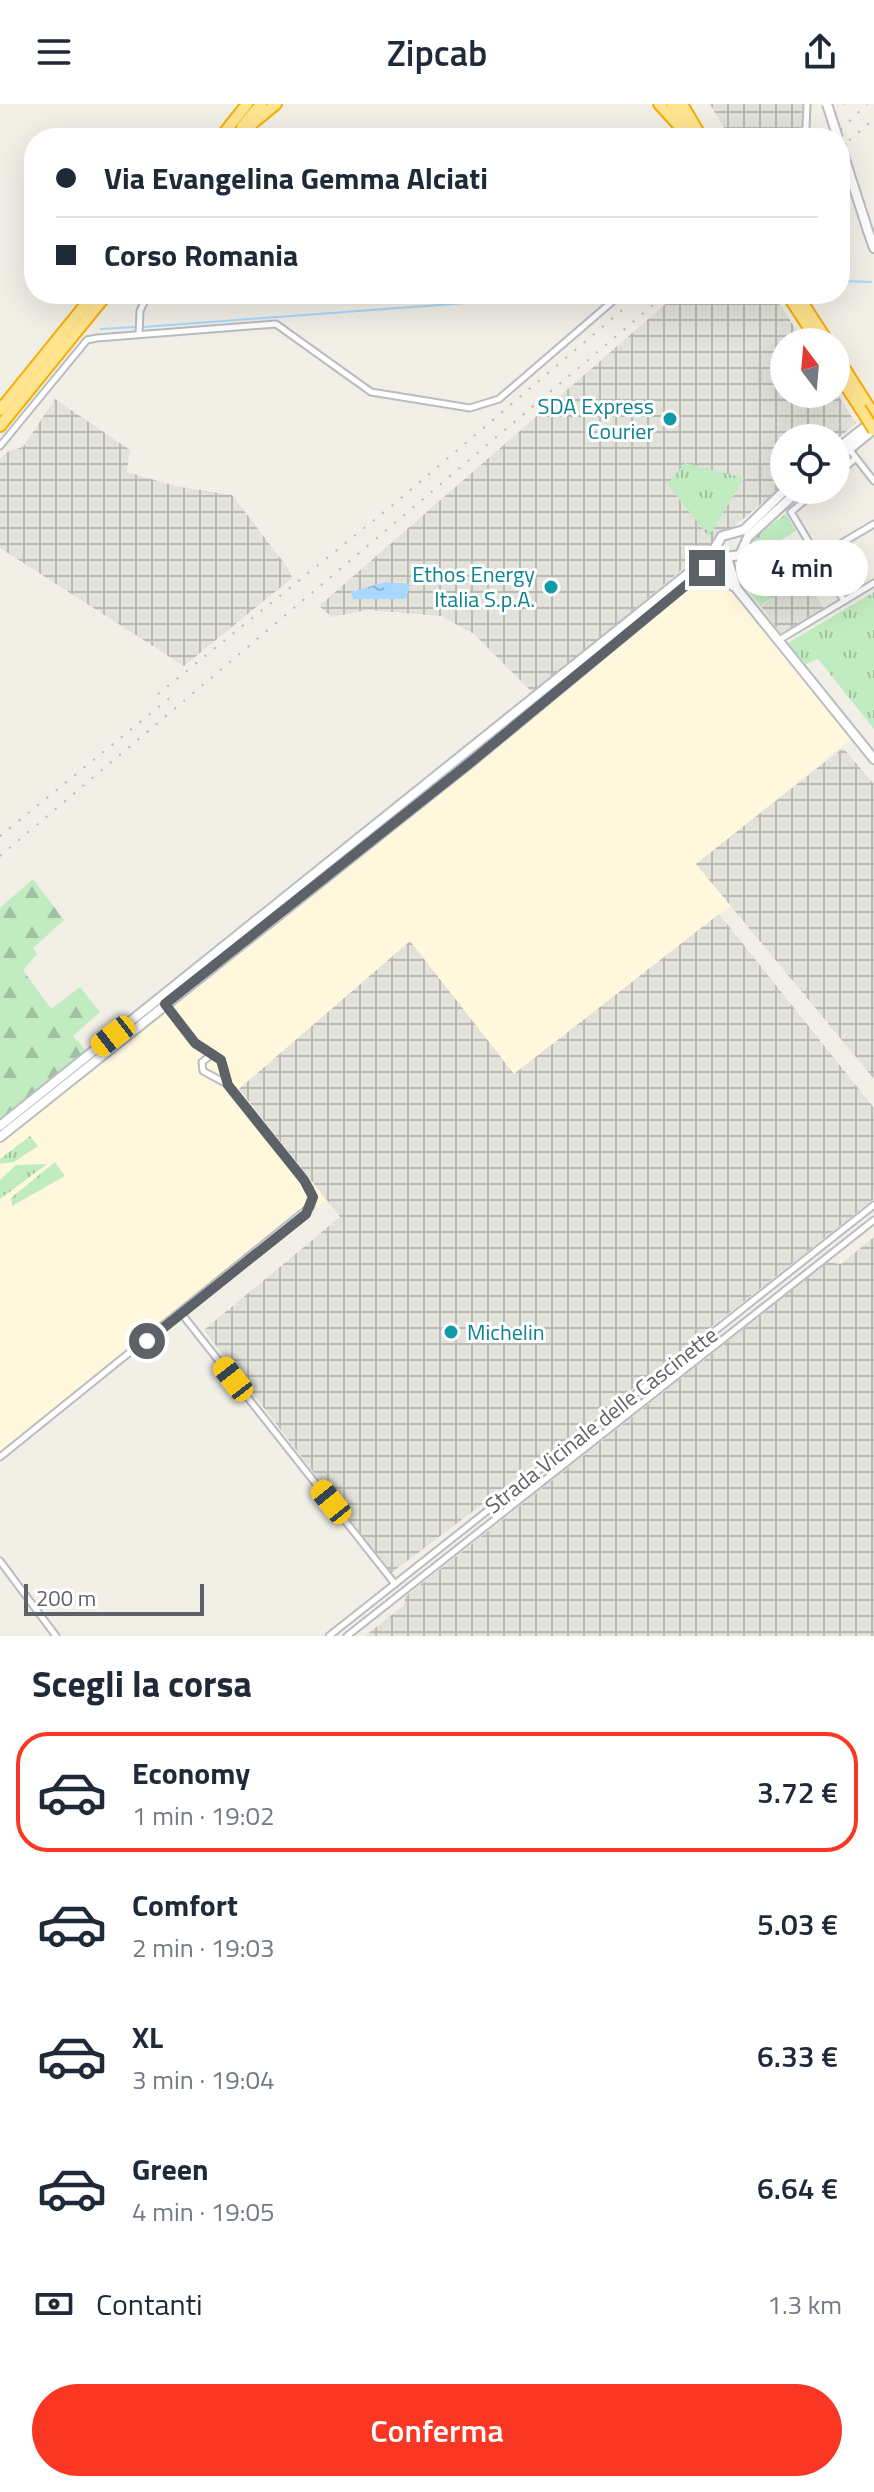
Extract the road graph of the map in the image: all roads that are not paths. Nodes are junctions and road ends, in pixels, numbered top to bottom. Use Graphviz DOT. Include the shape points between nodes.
graph roads {
  1 [pos="247,104"];
  2 [pos="261,104"];
  3 [pos="276,104"];
  4 [pos="659,104"];
  5 [pos="672,104"];
  6 [pos="682,104"];
  7 [pos="688,104"];
  8 [pos="807,104"];
  9 [pos="827,104"];
  10 [pos="228,128"];
  11 [pos="242,128"];
  12 [pos="246,128"];
  13 [pos="682,128"];
  14 [pos="685,128"];
  15 [pos="697,128"];
  16 [pos="699,128"];
  17 [pos="806,128"];
  18 [pos="835,128"];
  19 [pos="850,175"];
  20 [pos="874,248"];
  21 [pos="86,304"];
  22 [pos="99,304"];
  23 [pos="143,304"];
  24 [pos="609,304"];
  25 [pos="793,304"];
  26 [pos="803,304"];
  27 [pos="809,328"];
  28 [pos="819,328"];
  29 [pos="139,334"];
  30 [pos="850,381"];
  31 [pos="850,389"];
  32 [pos="863,405"];
  33 [pos="0,410"];
  34 [pos="874,418"];
  35 [pos="0,426"];
  36 [pos="874,430"];
  37 [pos="850,438"];
  38 [pos="0,446"];
  39 [pos="850,448"];
  40 [pos="850,450"];
  41 [pos="856,458"];
  42 [pos="850,463"];
  43 [pos="874,481"];
  44 [pos="770,503"];
  45 [pos="784,504"];
  46 [pos="800,504"];
  47 [pos="874,524"];
  48 [pos="736,534"];
  49 [pos="744,543"];
  50 [pos="718,548"];
  51 [pos="740,555"];
  52 [pos="726,557"];
  53 [pos="817,558"];
  54 [pos="803,566"];
  55 [pos="702,571"];
  56 [pos="733,578"];
  57 [pos="874,583"];
  58 [pos="737,589"];
  59 [pos="844,601"];
  60 [pos="778,641"];
  61 [pos="874,759"];
  62 [pos="162,1001"];
  63 [pos="195,1043"];
  64 [pos="211,1055"];
  65 [pos="202,1062"];
  66 [pos="222,1068"];
  67 [pos="214,1076"];
  68 [pos="228,1085"];
  69 [pos="0,1126"];
  70 [pos="0,1137"];
  71 [pos="874,1205"];
  72 [pos="874,1220"];
  73 [pos="742,1309"];
  74 [pos="181,1313"];
  75 [pos="750,1318"];
  76 [pos="691,1349"];
  77 [pos="699,1358"];
  78 [pos="0,1457"];
  79 [pos="0,1561"];
  80 [pos="395,1584"];
  81 [pos="344,1624"];
  82 [pos="349,1634"];
  83 [pos="56,1636"];
  84 [pos="329,1636"];
  1 -- 10 [label="highway"];
  2 -- 11 [label="highway"];
  3 -- 12 [label="highway"];
  4 -- 13 [label="highway"];
  5 -- 14 [label="highway"];
  6 -- 15 [label="highway"];
  7 -- 16 [label="highway"];
  8 -- 17 [label="street"];
  9 -- 18 [label="main road, bridge"];
  19 -- 20 [label="main road, bridge"];
  21 -- 33 [label="highway"];
  22 -- 35 [label="highway"];
  23 -- 29 [label="street"];
  24 -- 29 [label="street" via="499,399 470,408 371,392 276,324"];
  25 -- 27 [label="highway"];
  26 -- 28 [label="highway"];
  29 -- 38 [label="street" via="87,340"];
  30 -- 32 [label="highway"];
  31 -- 32 [label="highway"];
  32 -- 34 [label="highway"];
  32 -- 36 [label="highway, bridge"];
  34 -- 37 [label="main road"];
  36 -- 39 [label="main road"];
  40 -- 41 [label="street"];
  41 -- 42 [label="street"];
  41 -- 43 [label="street"];
  44 -- 48 [label="main road"];
  45 -- 49 [label="main road"];
  46 -- 53 [label="street" via="791,512"];
  47 -- 53 [label="street"];
  48 -- 49 [label="main road"];
  48 -- 50 [label="main road" via="722,536"];
  49 -- 51 [label="main road"];
  50 -- 52 [label="main road"];
  50 -- 62 [label="main road"];
  51 -- 52 [label="main road"];
  51 -- 56 [label="main road"];
  52 -- 55 [label="main road"];
  52 -- 56 [label="main road"];
  53 -- 54 [label="street"];
  53 -- 59 [label="street"];
  55 -- 58 [label="main road" via="715,570"];
  55 -- 62 [label="main road" via="471,762"];
  56 -- 58 [label="main road"];
  57 -- 59 [label="street"];
  58 -- 60 [label="main road"];
  59 -- 60 [label="street"];
  60 -- 61 [label="main road"];
  62 -- 63 [label="street"];
  62 -- 69 [label="main road"];
  62 -- 70 [label="main road"];
  63 -- 64 [label="street"];
  63 -- 65 [label="street"];
  64 -- 65 [label="street"];
  64 -- 66 [label="street" via="221,1060"];
  65 -- 67 [label="street" via="203,1071"];
  66 -- 67 [label="street"];
  66 -- 68 [label="street"];
  67 -- 68 [label="street"];
  68 -- 74 [label="street" via="309,1187 312,1202 306,1214"];
  71 -- 73 [label="street, Strada Vicinale delle Cascinette"];
  72 -- 75 [label="street, Strada Vicinale delle Cascinette"];
  73 -- 75 [label="street"];
  73 -- 76 [label="street, Strada Vicinale delle Cascinette"];
  74 -- 78 [label="street"];
  74 -- 80 [label="street"];
  75 -- 77 [label="street, Strada Vicinale delle Cascinette"];
  76 -- 77 [label="street"];
  76 -- 80 [label="street, Strada Vicinale delle Cascinette"];
  77 -- 82 [label="street, Strada Vicinale delle Cascinette"];
  79 -- 83 [label="street"];
  80 -- 81 [label="street, Strada Vicinale delle Cascinette"];
  81 -- 82 [label="street"];
  81 -- 84 [label="street, Strada Vicinale delle Cascinette"];
}
